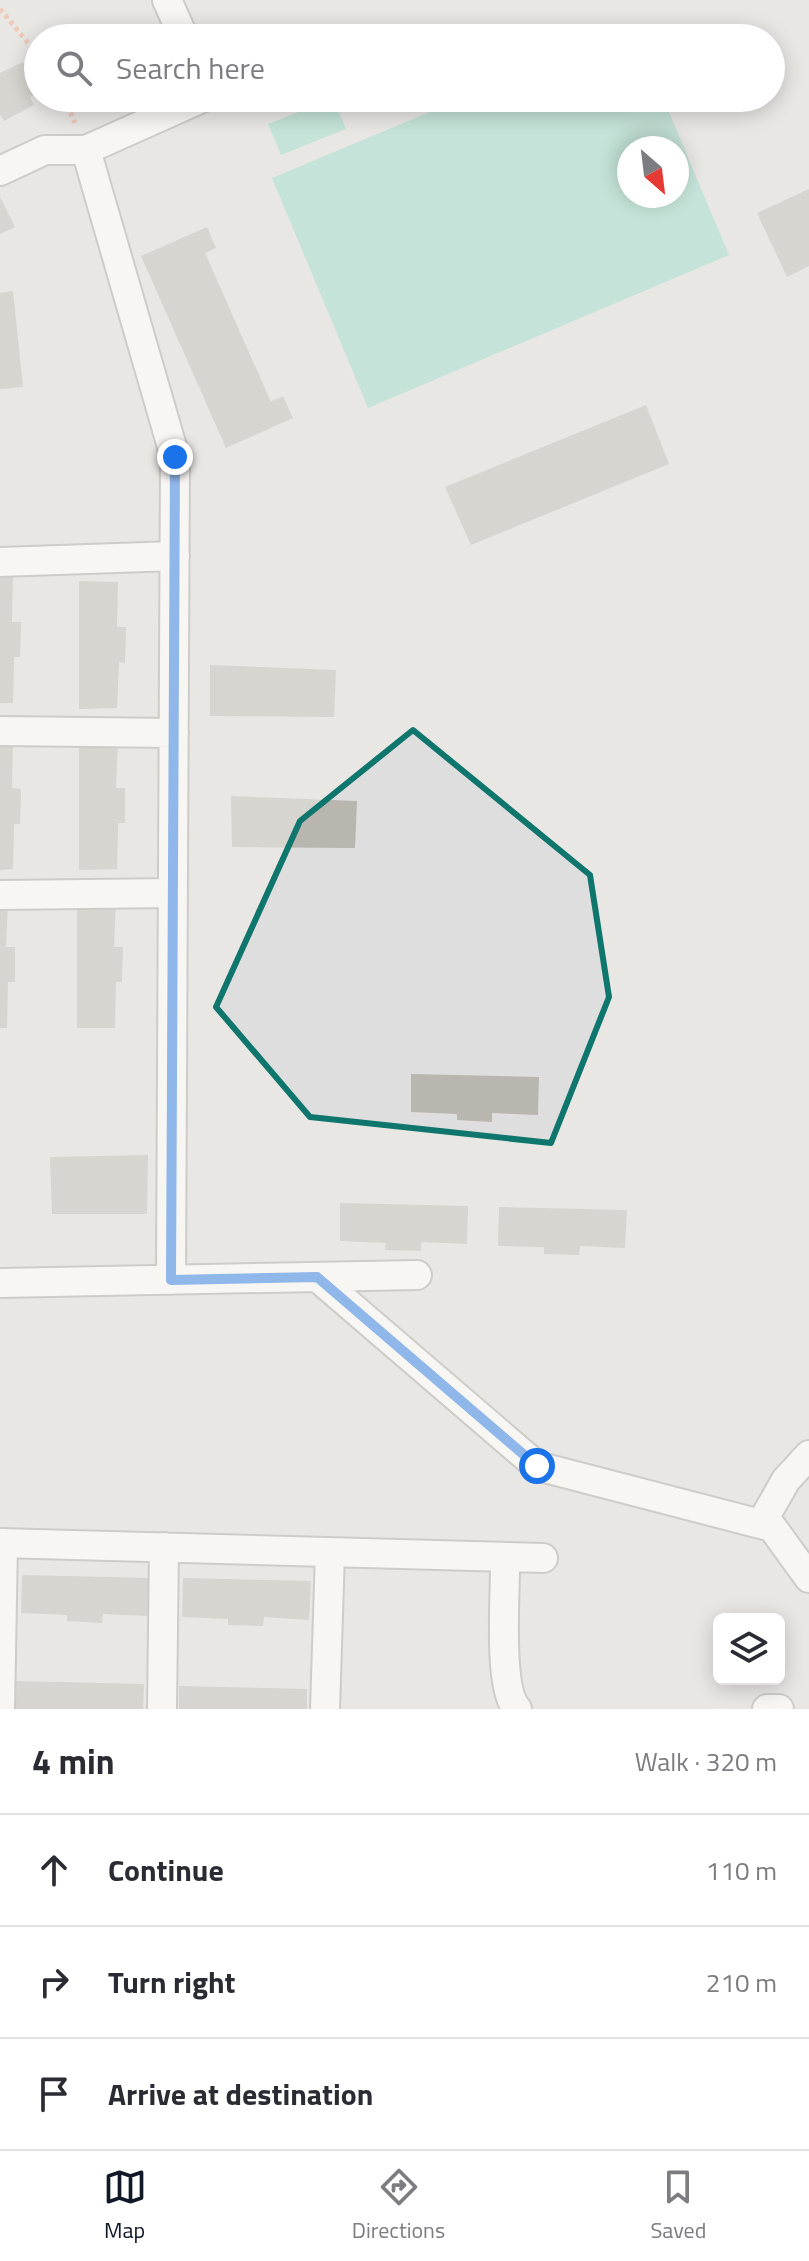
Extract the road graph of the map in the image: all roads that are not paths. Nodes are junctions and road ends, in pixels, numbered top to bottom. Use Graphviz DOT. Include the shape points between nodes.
graph roads {
  1 [pos="167,0"];
  2 [pos="178,24"];
  3 [pos="171,112"];
  4 [pos="86,150"];
  5 [pos="0,171"];
  6 [pos="175,556"];
  7 [pos="0,562"];
  8 [pos="0,731"];
  9 [pos="174,733"];
  10 [pos="173,893"];
  11 [pos="0,895"];
  12 [pos="417,1275"];
  13 [pos="317,1277"];
  14 [pos="171,1280"];
  15 [pos="0,1283"];
  16 [pos="809,1455"];
  17 [pos="767,1526"];
  18 [pos="809,1541"];
  19 [pos="2,1543"];
  20 [pos="164,1547"];
  21 [pos="330,1552"];
  22 [pos="505,1557"];
  23 [pos="543,1558"];
  24 [pos="809,1578"];
  25 [pos="0,1709"];
  26 [pos="162,1709"];
  27 [pos="325,1709"];
  28 [pos="517,1709"];
  29 [pos="767,1709"];
  30 [pos="779,1709"];
  1 -- 2 [label="street"];
  3 -- 4 [label="street"];
  4 -- 5 [label="street" via="45,150"];
  4 -- 6 [label="street" via="175,457"];
  6 -- 7 [label="street"];
  6 -- 9 [label="street"];
  8 -- 9 [label="street"];
  9 -- 10 [label="street"];
  10 -- 11 [label="street"];
  10 -- 14 [label="street"];
  12 -- 13 [label="street"];
  13 -- 14 [label="street"];
  13 -- 17 [label="street" via="537,1466"];
  14 -- 15 [label="street"];
  16 -- 17 [label="street" via="786,1480"];
  17 -- 18 [label="street"];
  17 -- 24 [label="street"];
  19 -- 20 [label="street"];
  19 -- 25 [label="street"];
  20 -- 21 [label="street"];
  20 -- 26 [label="street"];
  21 -- 22 [label="street"];
  21 -- 27 [label="street"];
  22 -- 23 [label="street"];
  22 -- 28 [label="street" via="507,1678"];
  29 -- 30 [label="street"];
}
